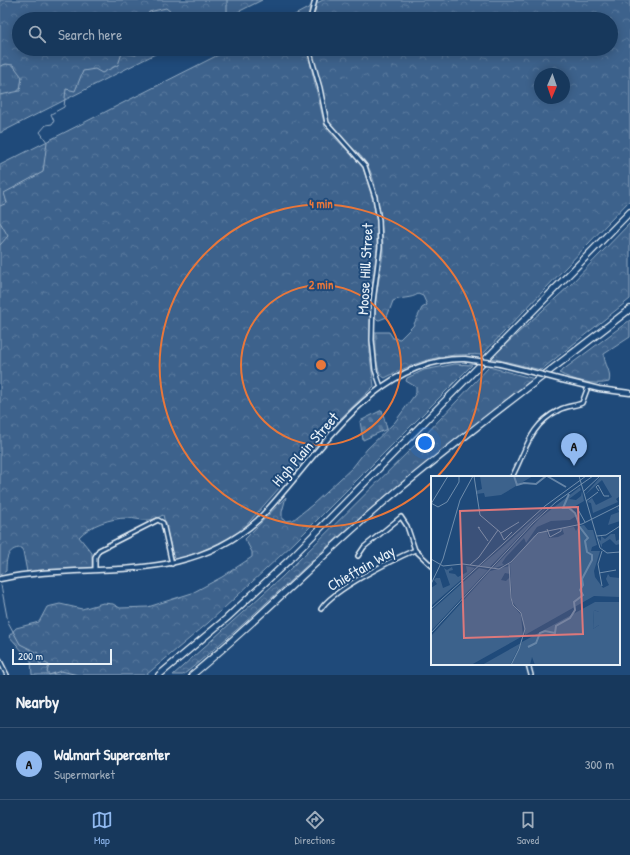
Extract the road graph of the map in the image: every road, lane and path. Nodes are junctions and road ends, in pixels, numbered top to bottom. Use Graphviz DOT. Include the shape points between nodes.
graph roads {
  1 [pos="315,0"];
  2 [pos="312,12"];
  3 [pos="311,56"];
  4 [pos="630,212"];
  5 [pos="630,310"];
  6 [pos="382,387"];
  7 [pos="588,387"];
  8 [pos="630,393"];
  9 [pos="512,476"];
  10 [pos="415,550"];
  11 [pos="358,556"];
  12 [pos="172,564"];
  13 [pos="431,565"];
  14 [pos="95,571"];
  15 [pos="0,579"];
  16 [pos="321,609"];
  17 [pos="0,661"];
  18 [pos="528,665"];
  19 [pos="7,675"];
  20 [pos="159,675"];
  21 [pos="192,675"];
  22 [pos="531,675"];
  1 -- 2 [label="street"];
  3 -- 6 [label="street, Moose Hill Street" via="327,123 365,166 375,197 380,247 373,302 372,340 375,370"];
  4 -- 20 [label="highway" via="289,560 227,618"];
  5 -- 21 [label="highway" via="408,482"];
  6 -- 7 [label="main road, High Plain Street, bridge" via="419,366 442,360 466,359 500,364"];
  6 -- 12 [label="main road, High Plain Street" via="350,416 251,526 221,547"];
  7 -- 8 [label="main road, High Plain Street"];
  7 -- 9 [label="street" via="582,403 555,412 536,427"];
  10 -- 11 [label="street" via="407,526 401,517 364,547"];
  10 -- 13 [label="street"];
  10 -- 16 [label="street, Chieftain Way" via="388,562 328,599"];
  12 -- 14 [label="main road, High Plain Street"];
  12 -- 14 [label="street" via="163,523 158,520 99,550 96,554"];
  14 -- 15 [label="main road, High Plain Street" via="42,573"];
  17 -- 19 [label="street"];
  18 -- 22 [label="street"];
}
